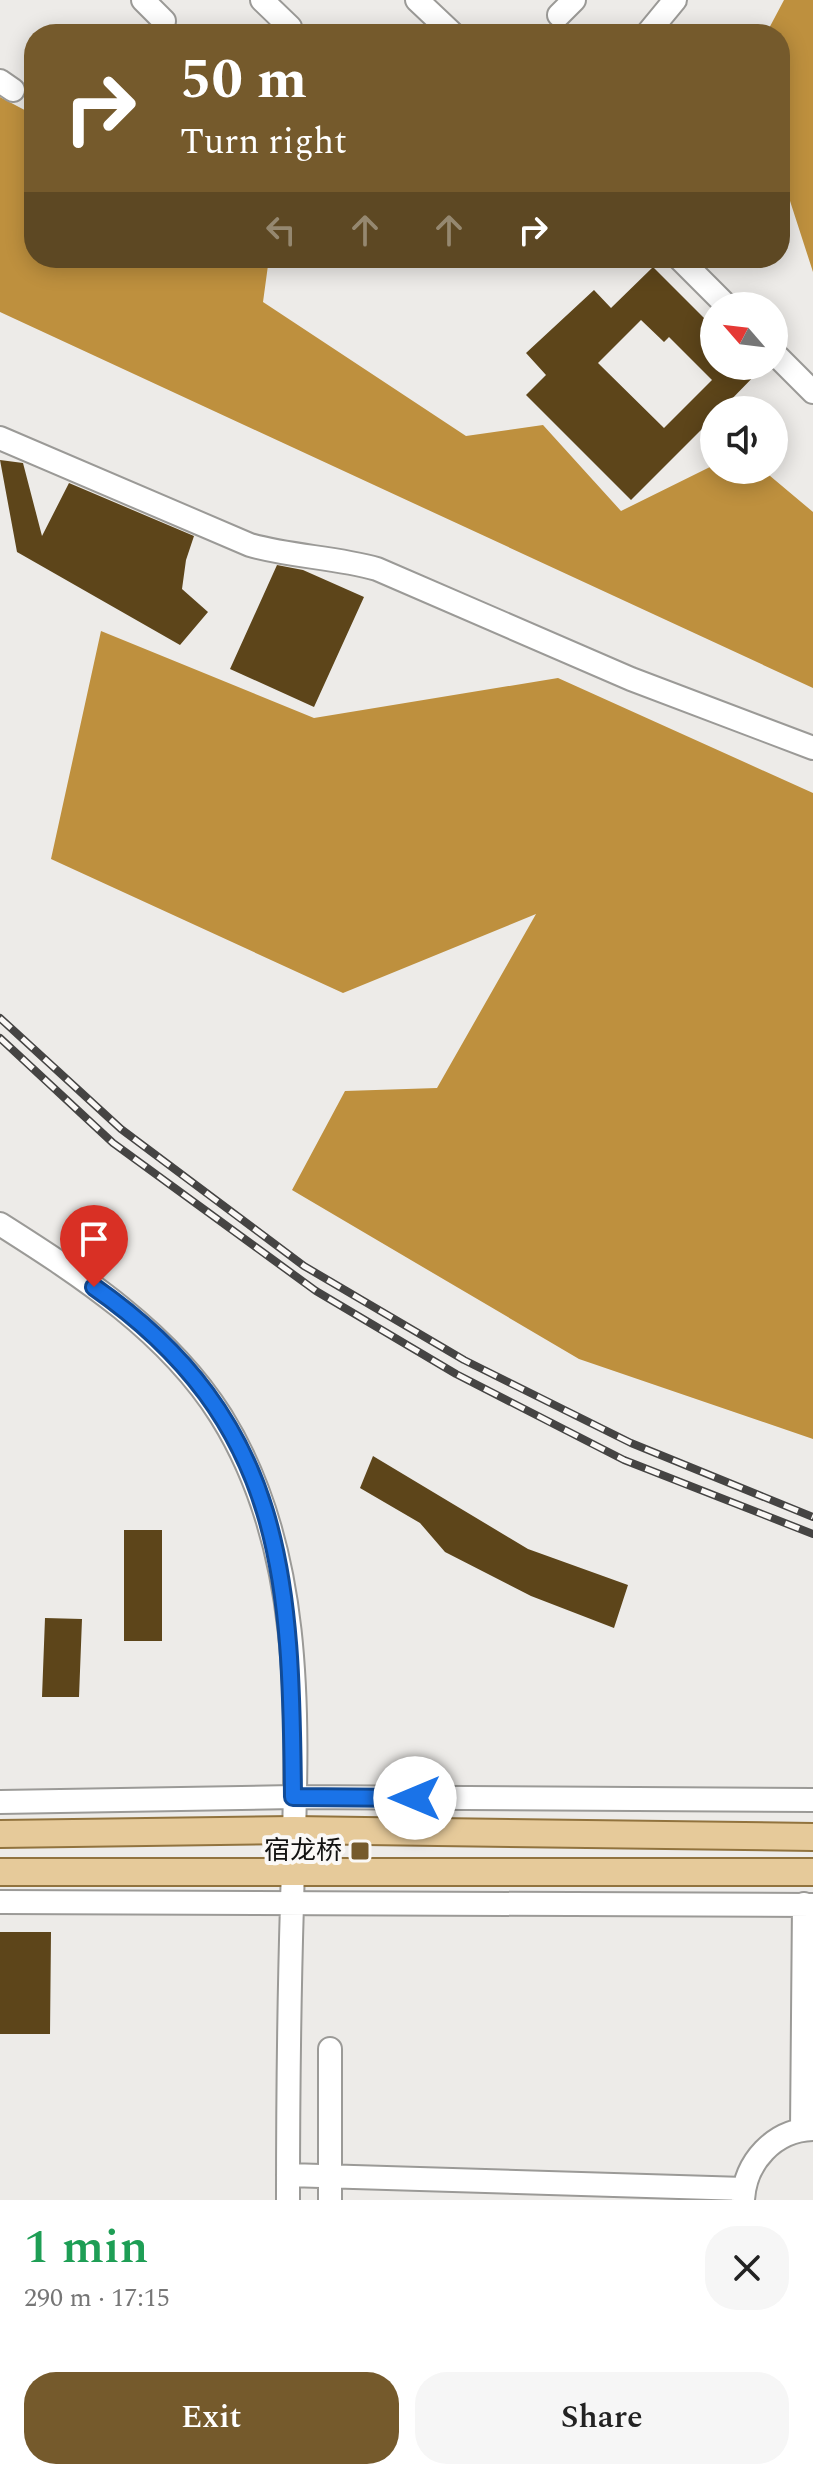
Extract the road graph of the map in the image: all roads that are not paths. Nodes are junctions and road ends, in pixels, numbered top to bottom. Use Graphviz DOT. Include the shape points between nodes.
graph roads {
  1 [pos="143,0"];
  2 [pos="262,0"];
  3 [pos="417,0"];
  4 [pos="675,0"];
  5 [pos="164,21"];
  6 [pos="287,24"];
  7 [pos="442,24"];
  8 [pos="655,24"];
  9 [pos="689,268"];
  10 [pos="713,292"];
  11 [pos="788,367"];
  12 [pos="813,392"];
  13 [pos="0,438"];
  14 [pos="813,748"];
  15 [pos="0,1224"];
  16 [pos="293,1797"];
  17 [pos="813,1800"];
  18 [pos="0,1802"];
  19 [pos="293,1830"];
  20 [pos="0,1834"];
  21 [pos="813,1837"];
  22 [pos="0,1872"];
  23 [pos="813,1872"];
  24 [pos="293,1873"];
  25 [pos="0,1902"];
  26 [pos="292,1903"];
  27 [pos="808,1904"];
  28 [pos="330,2049"];
  29 [pos="808,2130"];
  30 [pos="288,2175"];
  31 [pos="330,2176"];
  32 [pos="744,2194"];
  33 [pos="288,2200"];
  34 [pos="330,2200"];
  1 -- 5 [label="street"];
  2 -- 6 [label="street"];
  3 -- 7 [label="street"];
  4 -- 8 [label="street"];
  9 -- 10 [label="street"];
  11 -- 12 [label="street"];
  13 -- 14 [label="street" via="250,545 277,553 341,558 377,569 631,679"];
  15 -- 16 [label="street" via="136,1317 183,1366 220,1414 242,1454 267,1511 286,1599"];
  16 -- 17 [label="street"];
  16 -- 18 [label="street"];
  16 -- 19 [label="street"];
  19 -- 20 [label="main road"];
  19 -- 21 [label="main road"];
  19 -- 24 [label="street"];
  22 -- 24 [label="main road"];
  23 -- 24 [label="main road"];
  24 -- 26 [label="street"];
  25 -- 26 [label="street"];
  26 -- 27 [label="street"];
  26 -- 30 [label="street"];
  27 -- 29 [label="street"];
  28 -- 31 [label="street"];
  29 -- 32 [label="street" via="785,2135 758,2156"];
  30 -- 31 [label="street"];
  30 -- 33 [label="street"];
  31 -- 32 [label="street"];
  31 -- 34 [label="street"];
}
